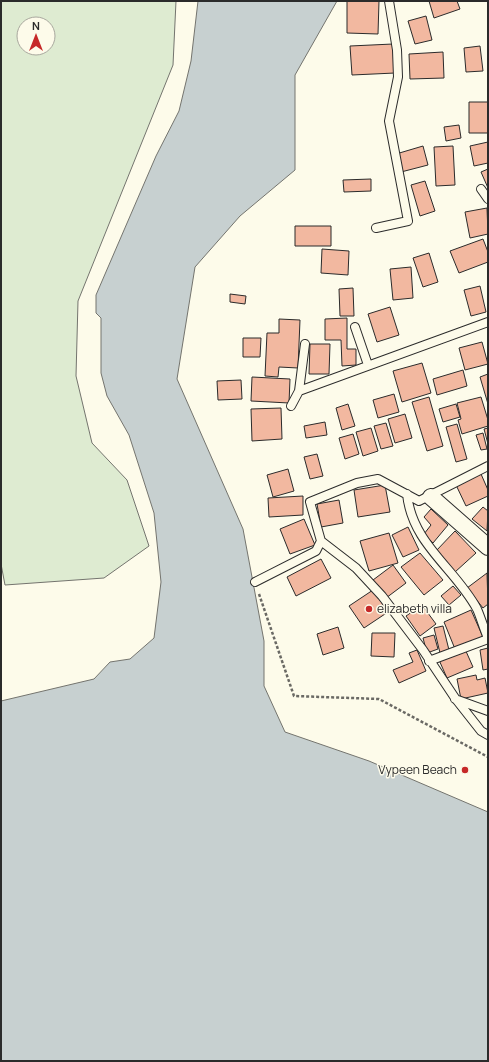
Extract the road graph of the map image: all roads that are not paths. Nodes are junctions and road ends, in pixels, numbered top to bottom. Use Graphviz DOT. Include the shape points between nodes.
graph roads {
  1 [pos="389,1"];
  2 [pos="481,189"];
  3 [pos="488,199"];
  4 [pos="376,228"];
  5 [pos="488,322"];
  6 [pos="356,327"];
  7 [pos="305,344"];
  8 [pos="368,365"];
  9 [pos="299,391"];
  10 [pos="291,406"];
  11 [pos="488,466"];
  12 [pos="407,494"];
  13 [pos="431,496"];
  14 [pos="321,541"];
  15 [pos="488,547"];
  16 [pos="255,582"];
  17 [pos="488,638"];
  18 [pos="429,661"];
  19 [pos="455,698"];
  20 [pos="488,711"];
  21 [pos="488,734"];
  1 -- 4 [label="lane" via="397,50 398,77 389,121 408,221"];
  2 -- 3 [label="lane"];
  5 -- 8 [label="lane"];
  6 -- 8 [label="lane"];
  7 -- 9 [label="lane"];
  8 -- 9 [label="lane"];
  9 -- 10 [label="lane"];
  11 -- 13 [label="lane"];
  12 -- 13 [label="lane" via="419,501"];
  12 -- 14 [label="lane" via="378,480 357,483 310,502"];
  12 -- 17 [label="lane" via="422,538 476,609"];
  13 -- 15 [label="street"];
  14 -- 16 [label="lane" via="316,551"];
  14 -- 18 [label="lane" via="356,568 382,596"];
  17 -- 18 [label="lane"];
  18 -- 19 [label="lane"];
  19 -- 20 [label="lane"];
  19 -- 21 [label="lane" via="481,731"];
}
